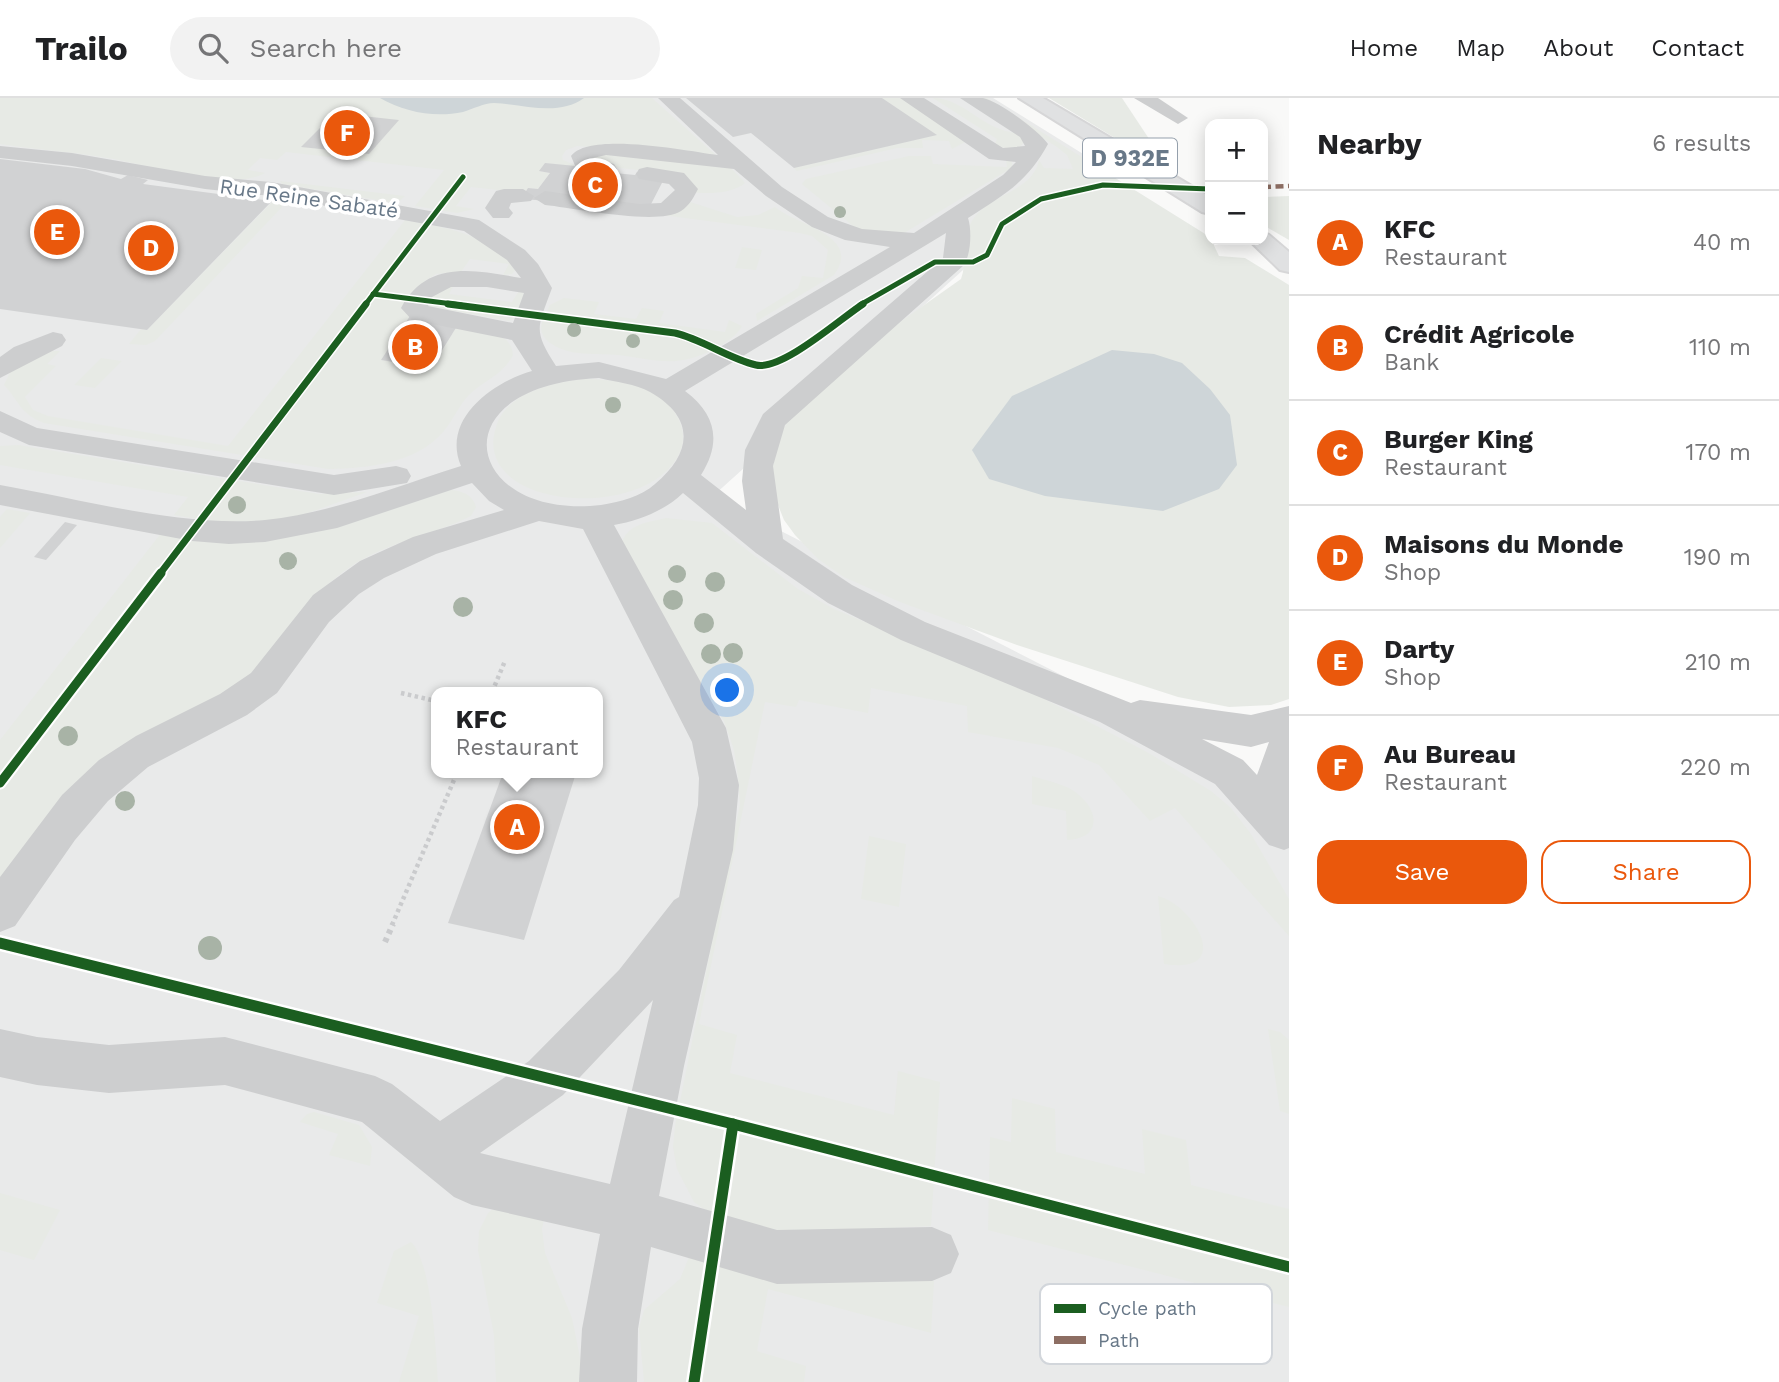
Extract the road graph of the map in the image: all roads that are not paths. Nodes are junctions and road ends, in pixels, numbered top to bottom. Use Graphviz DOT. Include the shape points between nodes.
graph roads {
  1 [pos="668,98"];
  2 [pos="697,98"];
  3 [pos="911,98"];
  4 [pos="970,98"];
  5 [pos="1144,98"];
  6 [pos="1037,102"];
  7 [pos="715,113"];
  8 [pos="1178,118"];
  9 [pos="743,137"];
  10 [pos="1032,151"];
  11 [pos="0,152"];
  12 [pos="742,162"];
  13 [pos="1205,204"];
  14 [pos="500,213"];
  15 [pos="956,215"];
  16 [pos="844,232"];
  17 [pos="919,240"];
  18 [pos="1268,242"];
  19 [pos="1268,245"];
  20 [pos="1289,254"];
  21 [pos="1289,265"];
  22 [pos="855,277"];
  23 [pos="539,288"];
  24 [pos="0,335"];
  25 [pos="526,335"];
  26 [pos="53,340"];
  27 [pos="0,353"];
  28 [pos="0,370"];
  29 [pos="548,375"];
  30 [pos="667,390"];
  31 [pos="0,420"];
  32 [pos="473,459"];
  33 [pos="685,478"];
  34 [pos="0,495"];
  35 [pos="536,511"];
  36 [pos="596,516"];
  37 [pos="768,545"];
  38 [pos="1114,712"];
  39 [pos="1289,721"];
  40 [pos="1289,740"];
  41 [pos="1285,835"];
  42 [pos="699,901"];
  43 [pos="0,912"];
  44 [pos="0,1053"];
  45 [pos="438,1152"];
  46 [pos="629,1214"];
  47 [pos="932,1254"];
  48 [pos="608,1382"];
  1 -- 12 [label="street"];
  2 -- 7 [label="street"];
  3 -- 10 [label="street" via="997,154 1015,156"];
  4 -- 10 [label="street" via="1027,133 1037,144"];
  5 -- 8 [label="street"];
  6 -- 13 [label="main road, D 932E"];
  9 -- 12 [label="street"];
  10 -- 15 [label="street" via="1011,180"];
  11 -- 23 [label="street, Rue Reine Sabaté" via="271,189 471,225 516,255"];
  12 -- 14 [label="street" via="591,151 582,156 584,163 676,178 687,189 681,202 671,208 636,209 504,196 497,208"];
  12 -- 16 [label="street" via="806,214"];
  15 -- 17 [label="street"];
  15 -- 37 [label="street" via="955,260 773,420 766,432 755,470"];
  16 -- 17 [label="street"];
  16 -- 22 [label="street" via="853,251"];
  17 -- 22 [label="street"];
  18 -- 20 [label="main road"];
  19 -- 21 [label="main road"];
  22 -- 30 [label="street"];
  23 -- 25 [label="street"];
  23 -- 25 [label="street" via="442,279 425,288 416,300 414,308 421,314"];
  24 -- 27 [label="street"];
  25 -- 29 [label="street"];
  26 -- 28 [label="street"];
  29 -- 30 [label="street" via="599,370 624,373"];
  29 -- 32 [label="street" via="501,395 484,411 473,428"];
  30 -- 33 [label="street" via="683,401 700,430 696,463"];
  31 -- 32 [label="street" via="29,436 334,485"];
  32 -- 34 [label="street" via="307,524 259,534 202,532"];
  32 -- 35 [label="street" via="490,487"];
  33 -- 36 [label="street" via="648,504"];
  33 -- 37 [label="street"];
  35 -- 36 [label="street"];
  35 -- 43 [label="street" via="407,551 355,578 323,606 264,683 134,757 78,804"];
  36 -- 42 [label="street" via="600,533 707,728 716,756 717,815"];
  37 -- 38 [label="street" via="840,594 913,631"];
  38 -- 39 [label="street" via="1251,731"];
  38 -- 41 [label="street" via="1229,772"];
  40 -- 41 [label="street" via="1275,780"];
  42 -- 45 [label="street" via="635,986 546,1078"];
  42 -- 46 [label="street" via="650,1104"];
  44 -- 45 [label="street" via="109,1069 225,1061 375,1101"];
  45 -- 46 [label="street" via="472,1179"];
  46 -- 47 [label="street" via="777,1257"];
  46 -- 48 [label="street" via="606,1347"];
}
